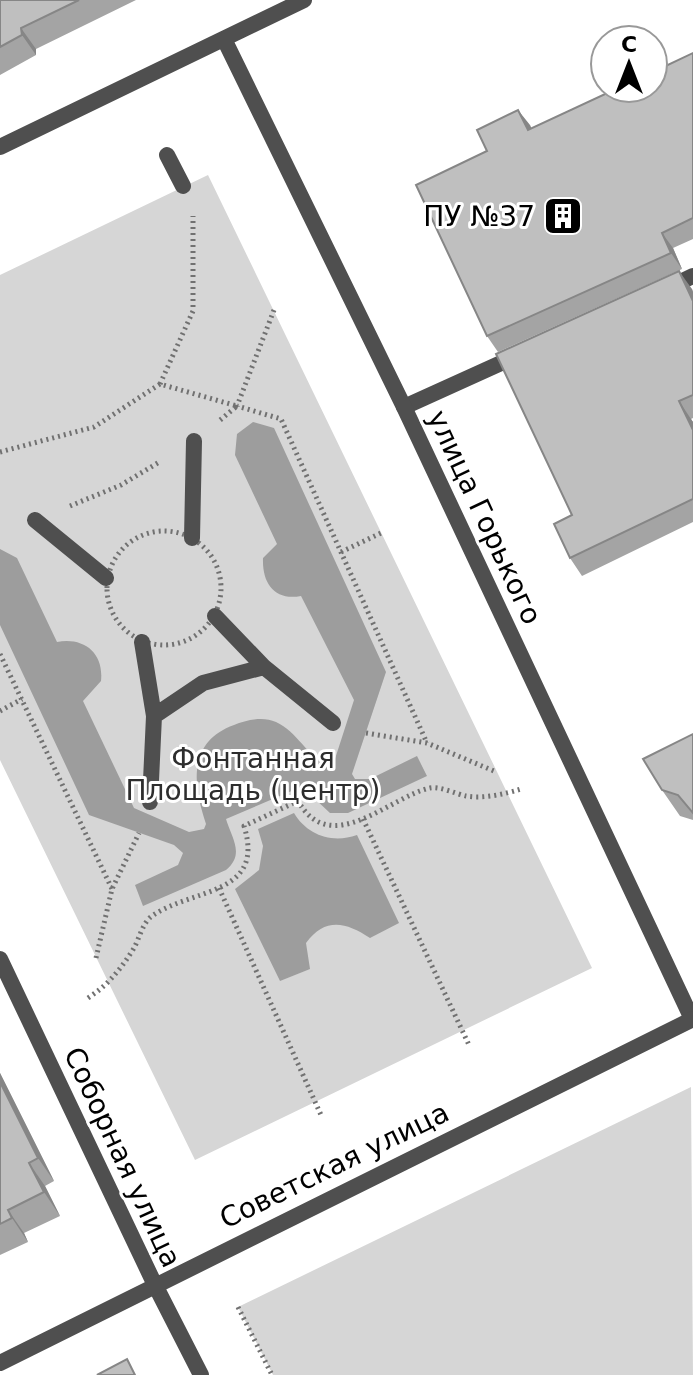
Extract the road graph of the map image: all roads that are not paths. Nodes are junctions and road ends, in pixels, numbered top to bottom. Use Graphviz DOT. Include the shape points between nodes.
graph roads {
  1 [pos="304,0"];
  2 [pos="224,39"];
  3 [pos="0,147"];
  4 [pos="167,155"];
  5 [pos="183,186"];
  6 [pos="693,276"];
  7 [pos="652,295"];
  8 [pos="530,350"];
  9 [pos="404,407"];
  10 [pos="194,441"];
  11 [pos="35,520"];
  12 [pos="192,538"];
  13 [pos="106,578"];
  14 [pos="215,616"];
  15 [pos="142,642"];
  16 [pos="264,667"];
  17 [pos="154,716"];
  18 [pos="333,723"];
  19 [pos="150,802"];
  20 [pos="0,959"];
  21 [pos="693,1019"];
  22 [pos="154,1283"];
  23 [pos="0,1363"];
  24 [pos="201,1375"];
  1 -- 2 [label="street"];
  2 -- 3 [label="street"];
  2 -- 9 [label="street, улица Горького"];
  4 -- 5 [label="street"];
  6 -- 7 [label="street"];
  8 -- 9 [label="street"];
  9 -- 21 [label="street, улица Горького"];
  10 -- 12 [label="street"];
  11 -- 13 [label="street"];
  14 -- 16 [label="street"];
  15 -- 17 [label="street"];
  16 -- 17 [label="street" via="203,683"];
  16 -- 18 [label="street"];
  17 -- 19 [label="street"];
  20 -- 22 [label="street, Соборная улица"];
  21 -- 22 [label="street, Советская улица"];
  22 -- 23 [label="street, Советская улица"];
  22 -- 24 [label="street, Соборная улица"];
}
